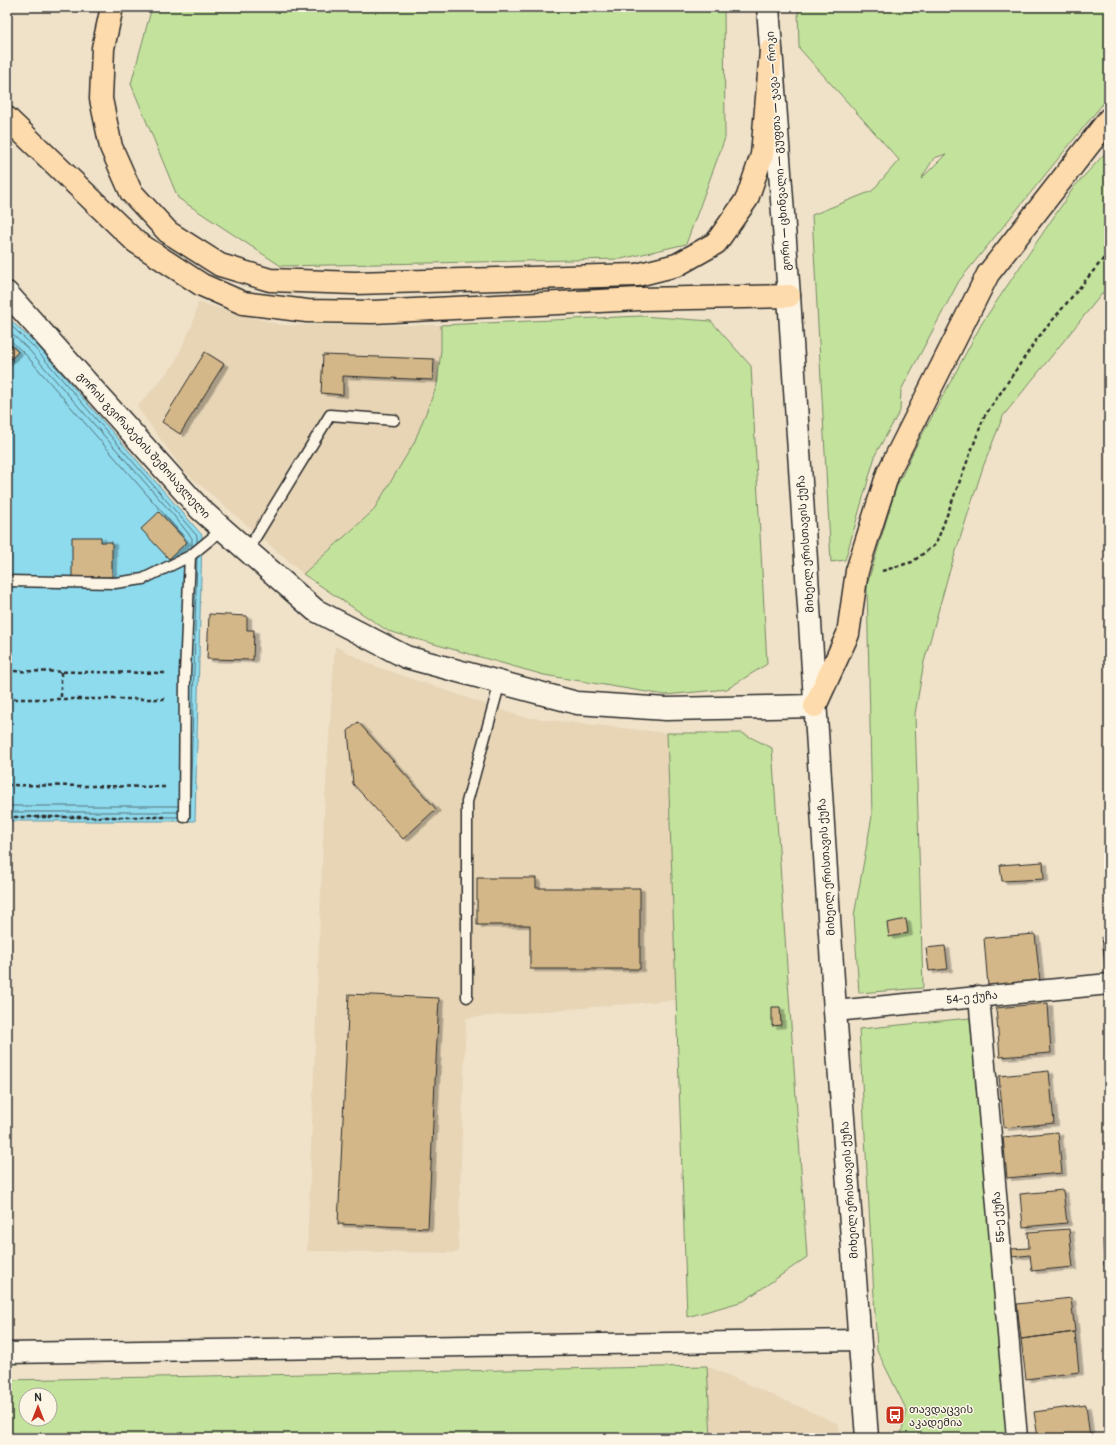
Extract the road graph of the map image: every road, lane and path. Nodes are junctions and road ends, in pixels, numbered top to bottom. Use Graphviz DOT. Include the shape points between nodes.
graph roads {
  1 [pos="112,7"];
  2 [pos="768,7"];
  3 [pos="770,51"];
  4 [pos="7,118"];
  5 [pos="1109,119"];
  6 [pos="1109,252"];
  7 [pos="7,293"];
  8 [pos="789,296"];
  9 [pos="394,420"];
  10 [pos="223,529"];
  11 [pos="247,551"];
  12 [pos="190,556"];
  13 [pos="857,571"];
  14 [pos="7,581"];
  15 [pos="7,671"];
  16 [pos="61,672"];
  17 [pos="185,673"];
  18 [pos="500,682"];
  19 [pos="61,699"];
  20 [pos="185,699"];
  21 [pos="7,700"];
  22 [pos="816,706"];
  23 [pos="7,785"];
  24 [pos="184,787"];
  25 [pos="184,816"];
  26 [pos="7,817"];
  27 [pos="1109,984"];
  28 [pos="979,996"];
  29 [pos="467,997"];
  30 [pos="835,1011"];
  31 [pos="860,1340"];
  32 [pos="7,1353"];
  33 [pos="867,1438"];
  34 [pos="1017,1438"];
  1 -- 3 [label="highway" via="103,48 101,99 111,147 131,192 168,232 181,241 220,265 270,280 355,282 637,274 677,265 716,243 747,199 762,155"];
  2 -- 3 [label="main road, გორი — ცხინვალი — გუფთა — ჯავა — როკი"];
  3 -- 8 [label="main road, გორი — ცხინვალი — გუფთა — ჯავა — როკი"];
  4 -- 8 [label="highway" via="136,242 202,286 243,303 307,311 373,312 640,299"];
  5 -- 13 [label="highway" via="988,274 888,473"];
  6 -- 13 [label="path" via="1037,340 984,417 936,544 912,562 884,571"];
  7 -- 10 [label="main road, გორის გვირაბების შემოსავლელი" via="200,510"];
  8 -- 22 [label="main road, მიხეილ ერისთავის ქუჩა"];
  9 -- 11 [label="lane" via="330,414"];
  10 -- 11 [label="main road, გორის გვირაბების შემოსავლელი"];
  10 -- 12 [label="lane"];
  11 -- 18 [label="main road, გორის გვირაბების შემოსავლელი" via="315,610 406,658"];
  12 -- 14 [label="lane" via="143,580 115,583"];
  12 -- 17 [label="lane"];
  13 -- 22 [label="highway" via="848,634"];
  15 -- 16 [label="path"];
  16 -- 17 [label="path"];
  16 -- 19 [label="path"];
  17 -- 20 [label="lane"];
  18 -- 22 [label="main road, გორის გვირაბების შემოსავლელი" via="577,703 666,708"];
  18 -- 29 [label="lane" via="467,802"];
  19 -- 20 [label="path"];
  19 -- 21 [label="path"];
  20 -- 24 [label="lane"];
  22 -- 30 [label="main road, მიხეილ ერისთავის ქუჩა"];
  23 -- 24 [label="path"];
  24 -- 25 [label="lane"];
  25 -- 26 [label="path"];
  27 -- 28 [label="street, 54-ე ქუჩა"];
  28 -- 30 [label="street, 54-ე ქუჩა"];
  28 -- 34 [label="street, 55-ე ქუჩა"];
  30 -- 31 [label="main road, მიხეილ ერისთავის ქუჩა"];
  31 -- 32 [label="street"];
  31 -- 33 [label="main road, მიხეილ ერისთავის ქუჩა"];
}
